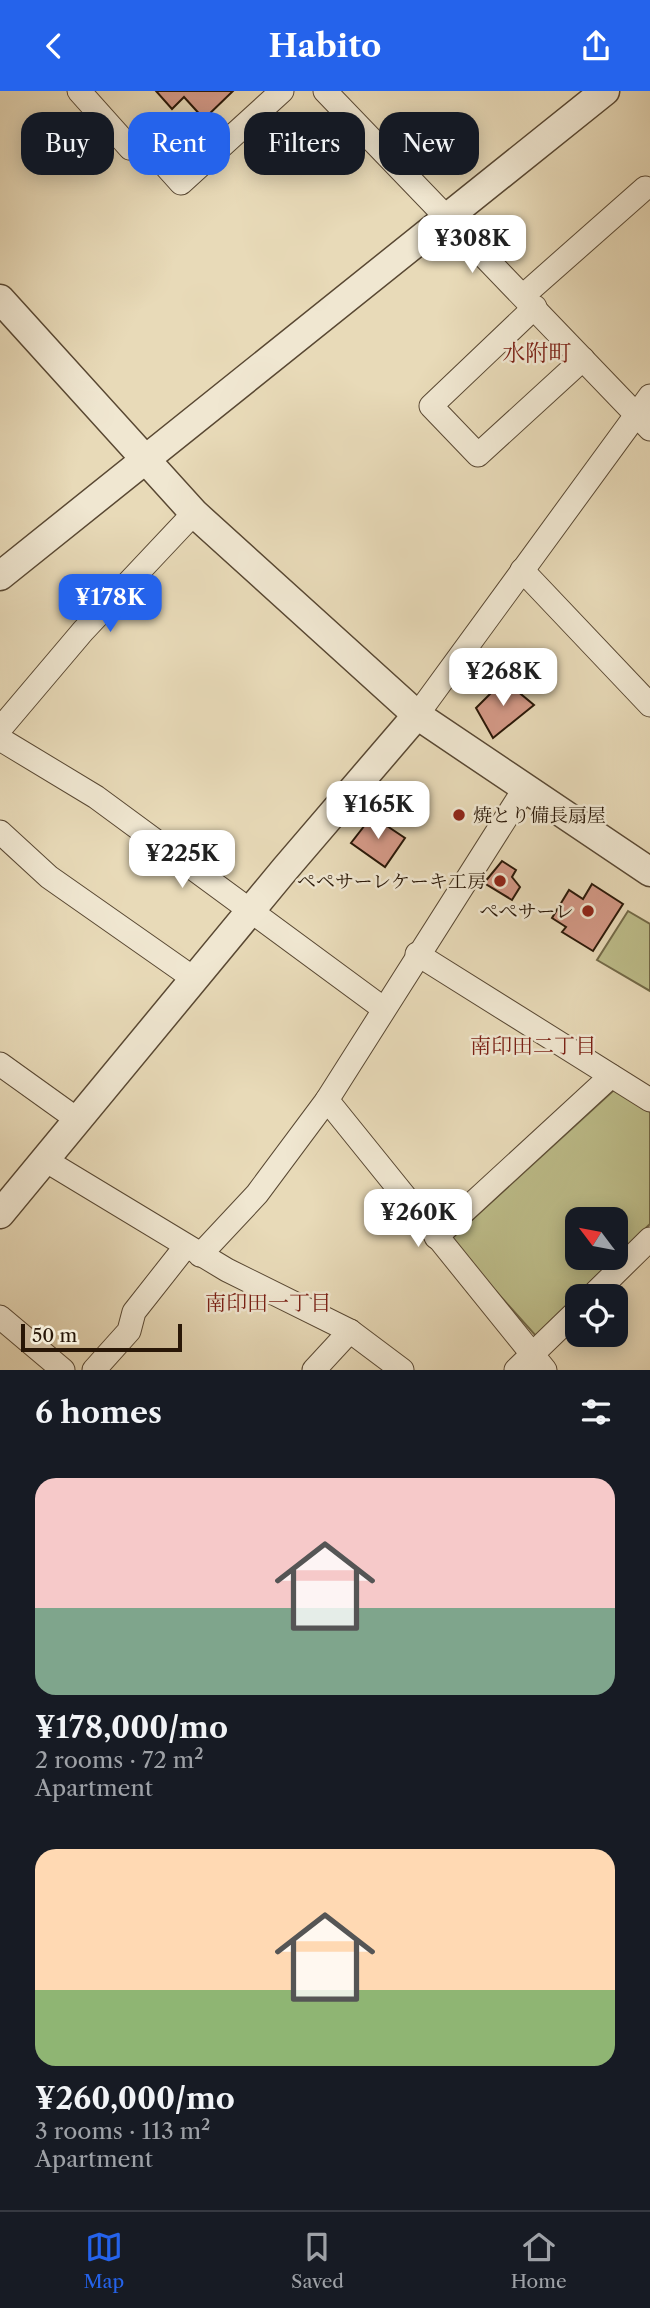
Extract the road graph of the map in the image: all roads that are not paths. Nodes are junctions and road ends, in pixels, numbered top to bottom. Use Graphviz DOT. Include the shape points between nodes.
graph roads {
  1 [pos="79,91"];
  2 [pos="282,91"];
  3 [pos="325,91"];
  4 [pos="605,91"];
  5 [pos="645,188"];
  6 [pos="448,219"];
  7 [pos="0,299"];
  8 [pos="530,301"];
  9 [pos="583,359"];
  10 [pos="645,413"];
  11 [pos="147,461"];
  12 [pos="194,513"];
  13 [pos="522,570"];
  14 [pos="0,576"];
  15 [pos="650,705"];
  16 [pos="417,715"];
  17 [pos="0,729"];
  18 [pos="0,739"];
  19 [pos="525,788"];
  20 [pos="0,832"];
  21 [pos="650,872"];
  22 [pos="249,912"];
  23 [pos="417,954"];
  24 [pos="193,978"];
  25 [pos="384,1009"];
  26 [pos="0,1063"];
  27 [pos="611,1076"];
  28 [pos="327,1100"];
  29 [pos="650,1100"];
  30 [pos="78,1120"];
  31 [pos="45,1160"];
  32 [pos="0,1214"];
  33 [pos="436,1237"];
  34 [pos="650,1239"];
  35 [pos="193,1250"];
  36 [pos="604,1284"];
  37 [pos="0,1317"];
  38 [pos="565,1327"];
  39 [pos="351,1331"];
  40 [pos="539,1362"];
  41 [pos="63,1370"];
  42 [pos="94,1370"];
  43 [pos="314,1370"];
  44 [pos="402,1370"];
  45 [pos="516,1370"];
  1 -- 2 [label="street" via="130,148 145,143 181,183"];
  3 -- 6 [label="street"];
  4 -- 6 [label="street"];
  5 -- 8 [label="street"];
  6 -- 8 [label="street"];
  6 -- 11 [label="street"];
  7 -- 11 [label="street"];
  8 -- 9 [label="street"];
  8 -- 9 [label="street" via="431,406 478,455"];
  9 -- 10 [label="street"];
  10 -- 13 [label="street"];
  11 -- 12 [label="street"];
  11 -- 14 [label="street"];
  12 -- 16 [label="street"];
  12 -- 17 [label="street" via="83,631"];
  13 -- 15 [label="street"];
  13 -- 16 [label="street"];
  16 -- 19 [label="street"];
  16 -- 22 [label="street"];
  18 -- 22 [label="street" via="96,797"];
  19 -- 21 [label="street"];
  19 -- 23 [label="street"];
  20 -- 24 [label="street" via="49,877"];
  22 -- 24 [label="street"];
  22 -- 25 [label="street"];
  23 -- 25 [label="street"];
  23 -- 27 [label="street"];
  24 -- 30 [label="street"];
  25 -- 28 [label="street"];
  26 -- 30 [label="street"];
  27 -- 29 [label="street"];
  27 -- 33 [label="street"];
  28 -- 33 [label="street"];
  28 -- 35 [label="street" via="257,1194"];
  30 -- 31 [label="street"];
  31 -- 32 [label="street"];
  31 -- 35 [label="street"];
  33 -- 40 [label="street"];
  34 -- 36 [label="street"];
  35 -- 39 [label="street"];
  35 -- 42 [label="street" via="134,1312 129,1331"];
  37 -- 41 [label="street"];
  38 -- 40 [label="street"];
  39 -- 43 [label="street"];
  39 -- 44 [label="street"];
  40 -- 45 [label="street"];
}
